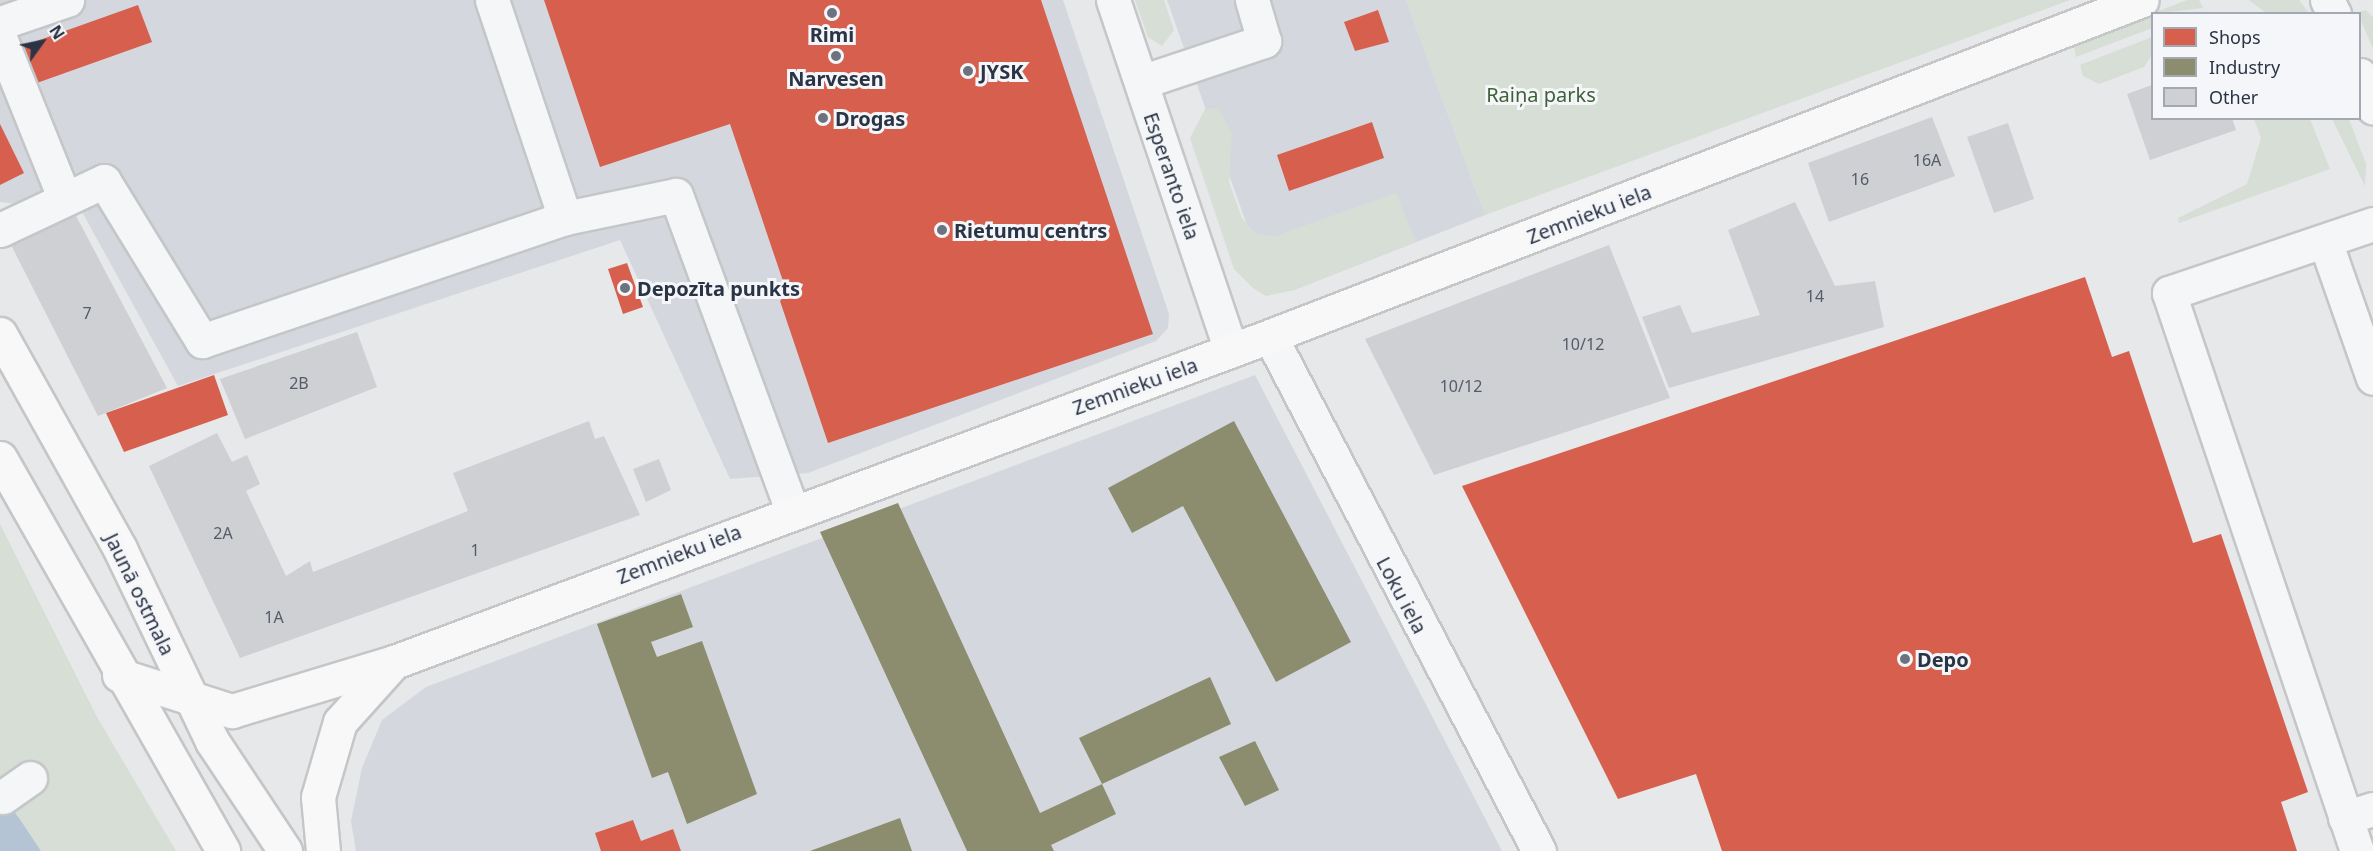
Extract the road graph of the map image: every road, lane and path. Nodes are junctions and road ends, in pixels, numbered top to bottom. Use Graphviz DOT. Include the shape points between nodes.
graph roads {
  1 [pos="68,0"];
  2 [pos="492,0"];
  3 [pos="1113,0"];
  4 [pos="1251,0"];
  5 [pos="2142,0"];
  6 [pos="0,23"];
  7 [pos="0,38"];
  8 [pos="2361,78"];
  9 [pos="1141,82"];
  10 [pos="2373,108"];
  11 [pos="64,197"];
  12 [pos="565,218"];
  13 [pos="2373,224"];
  14 [pos="0,230"];
  15 [pos="2325,241"];
  16 [pos="0,334"];
  17 [pos="1270,336"];
  18 [pos="1231,351"];
  19 [pos="2373,378"];
  20 [pos="0,458"];
  21 [pos="792,511"];
  22 [pos="394,662"];
  23 [pos="119,675"];
  24 [pos="189,697"];
  25 [pos="30,778"];
  26 [pos="3,797"];
  27 [pos="2359,814"];
  28 [pos="223,851"];
  29 [pos="285,851"];
  30 [pos="323,851"];
  31 [pos="1539,851"];
  32 [pos="2357,851"];
  1 -- 6 [label="street"];
  2 -- 12 [label="street"];
  3 -- 9 [label="street, Esperanto iela"];
  4 -- 9 [label="street" via="1264,41"];
  5 -- 17 [label="main road, Zemnieku iela"];
  7 -- 11 [label="street"];
  8 -- 10 [label="street"];
  9 -- 18 [label="street, Esperanto iela"];
  11 -- 12 [label="street" via="104,181 202,341"];
  11 -- 14 [label="street"];
  12 -- 21 [label="street" via="676,195"];
  13 -- 15 [label="street"];
  15 -- 19 [label="street"];
  15 -- 27 [label="street" via="2169,293"];
  16 -- 24 [label="main road, Jaunā ostmala" via="120,549"];
  17 -- 18 [label="main road, Zemnieku iela"];
  17 -- 31 [label="street, Loku iela" via="1386,567"];
  18 -- 21 [label="main road, Zemnieku iela"];
  20 -- 23 [label="main road"];
  21 -- 22 [label="main road, Zemnieku iela"];
  22 -- 24 [label="main road, Zemnieku iela" via="232,711"];
  22 -- 30 [label="main road" via="340,723 318,797"];
  23 -- 24 [label="main road, Zemnieku iela"];
  23 -- 28 [label="main road"];
  24 -- 29 [label="main road, Jaunā ostmala"];
  25 -- 26 [label="street"];
  27 -- 32 [label="street"];
}
